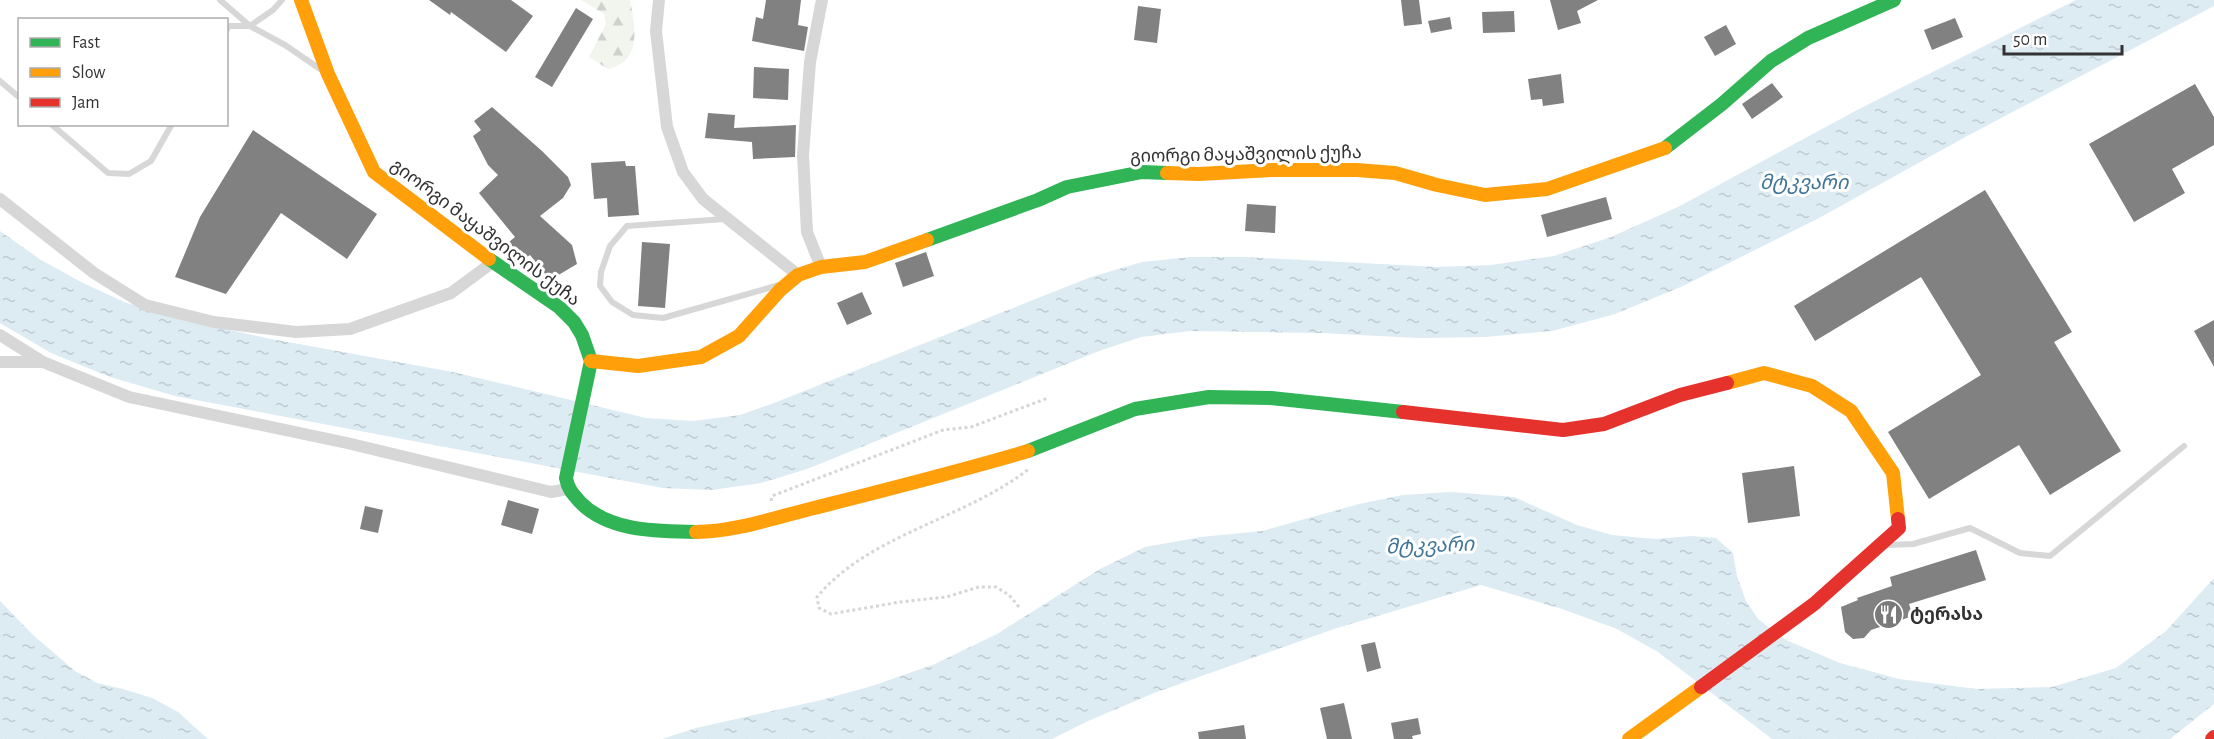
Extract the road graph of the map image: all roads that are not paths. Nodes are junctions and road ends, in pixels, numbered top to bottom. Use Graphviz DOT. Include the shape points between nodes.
graph roads {
  1 [pos="220,0"];
  2 [pos="282,0"];
  3 [pos="301,0"];
  4 [pos="659,0"];
  5 [pos="822,0"];
  6 [pos="1894,0"];
  7 [pos="250,26"];
  8 [pos="228,28"];
  9 [pos="328,74"];
  10 [pos="0,81"];
  11 [pos="18,96"];
  12 [pos="53,126"];
  13 [pos="171,126"];
  14 [pos="0,199"];
  15 [pos="729,218"];
  16 [pos="493,262"];
  17 [pos="821,267"];
  18 [pos="794,279"];
  19 [pos="0,335"];
  20 [pos="0,362"];
  21 [pos="43,362"];
  22 [pos="591,362"];
  23 [pos="2184,446"];
  24 [pos="567,484"];
  25 [pos="1882,545"];
  26 [pos="1629,739"];
  1 -- 7 [label="lane"];
  2 -- 7 [label="lane"];
  3 -- 9 [label="street, გიორგი მაყაშვილის ქუჩა"];
  4 -- 15 [label="street" via="656,31 667,127 683,172 703,199"];
  5 -- 17 [label="street" via="810,62 803,155 807,231"];
  6 -- 17 [label="street, გიორგი მაყაშვილის ქუჩა" via="1808,38 1771,61 1665,148 1546,189 1485,195 1395,173 1357,170 1142,172 1067,187 865,262"];
  7 -- 8 [label="lane"];
  7 -- 9 [label="lane"];
  9 -- 16 [label="street, გიორგი მაყაშვილის ქუჩა" via="374,172"];
  10 -- 11 [label="lane"];
  12 -- 13 [label="lane" via="108,172 129,174 152,161"];
  14 -- 16 [label="street" via="94,273 145,304 226,324 296,332 350,330 451,293"];
  15 -- 18 [label="street"];
  15 -- 18 [label="lane" via="627,226 610,246 600,286 612,302 633,315 663,318"];
  16 -- 22 [label="street, გიორგი მაყაშვილის ქუჩა" via="559,307 574,322"];
  17 -- 18 [label="street, გიორგი მაყაშვილის ქუჩა"];
  18 -- 22 [label="street, გიორგი მაყაშვილის ქუჩა" via="740,336 701,357 638,366"];
  19 -- 21 [label="street"];
  20 -- 21 [label="street"];
  21 -- 24 [label="street" via="129,396 551,492"];
  22 -- 24 [label="street"];
  23 -- 25 [label="lane" via="2050,556 2020,553 1970,528 1913,543"];
  24 -- 25 [label="street" via="590,512 613,523 659,531 711,532 959,471 1040,447 1136,409 1209,397 1271,398 1563,430 1604,424 1680,395 1764,373 1812,386 1851,411 1893,473 1899,528"];
  25 -- 26 [label="street" via="1814,604"];
}
